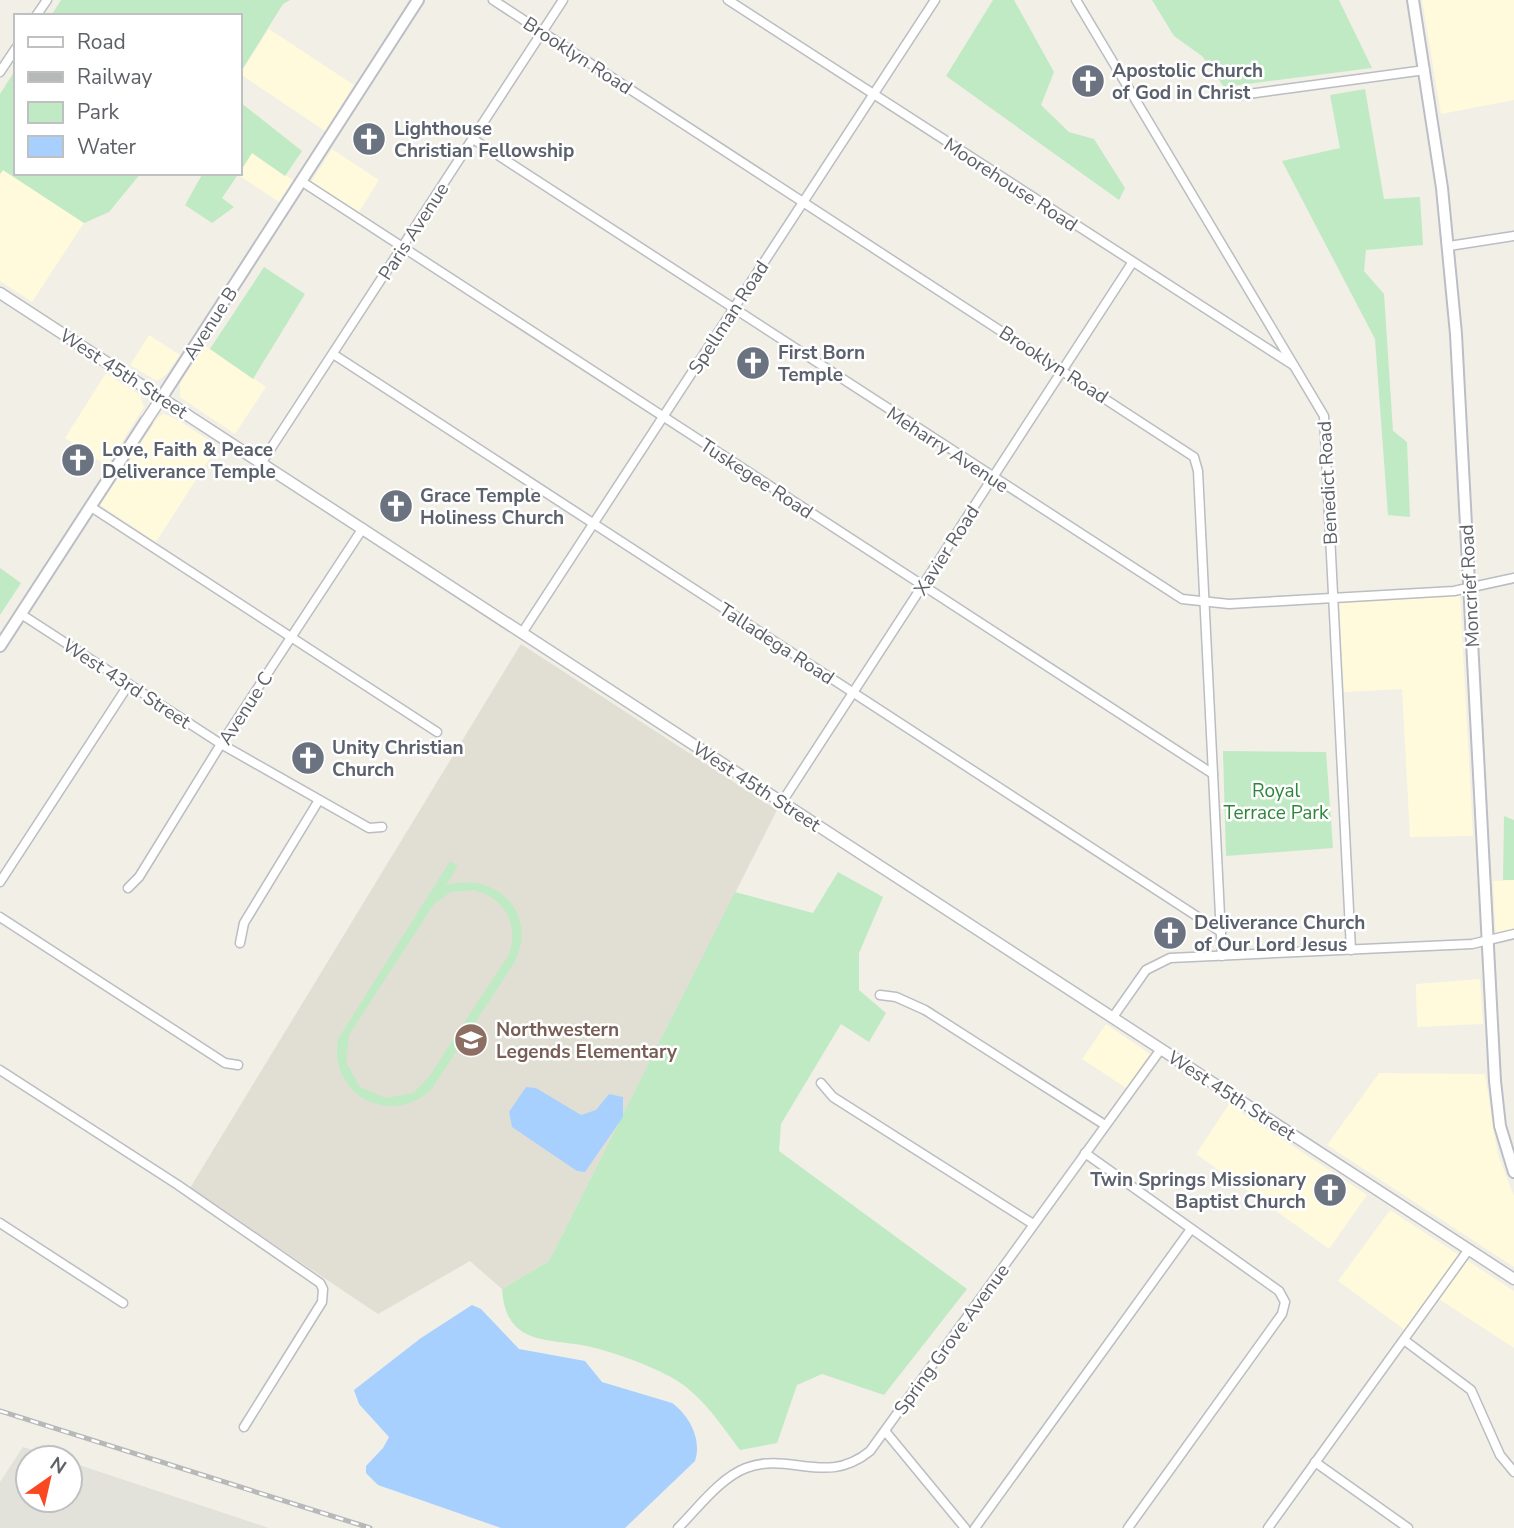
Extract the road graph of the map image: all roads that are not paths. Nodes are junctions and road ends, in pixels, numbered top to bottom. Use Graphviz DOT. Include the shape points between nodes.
graph roads {
  1 [pos="418,0"];
  2 [pos="493,0"];
  3 [pos="563,0"];
  4 [pos="728,0"];
  5 [pos="934,0"];
  6 [pos="1076,0"];
  7 [pos="1413,0"];
  8 [pos="542,32"];
  9 [pos="14,51"];
  10 [pos="1424,70"];
  11 [pos="0,72"];
  12 [pos="873,94"];
  13 [pos="1241,95"];
  14 [pos="472,139"];
  15 [pos="301,181"];
  16 [pos="803,202"];
  17 [pos="1514,236"];
  18 [pos="403,246"];
  19 [pos="1449,246"];
  20 [pos="1132,262"];
  21 [pos="0,293"];
  22 [pos="733,309"];
  23 [pos="333,354"];
  24 [pos="1295,366"];
  25 [pos="1063,370"];
  26 [pos="162,397"];
  27 [pos="663,417"];
  28 [pos="146,421"];
  29 [pos="262,462"];
  30 [pos="992,478"];
  31 [pos="91,506"];
  32 [pos="593,525"];
  33 [pos="363,528"];
  34 [pos="1514,579"];
  35 [pos="923,585"];
  36 [pos="1469,587"];
  37 [pos="1333,598"];
  38 [pos="1205,604"];
  39 [pos="21,614"];
  40 [pos="522,633"];
  41 [pos="292,636"];
  42 [pos="0,646"];
  43 [pos="128,684"];
  44 [pos="853,693"];
  45 [pos="437,732"];
  46 [pos="221,744"];
  47 [pos="1213,774"];
  48 [pos="319,800"];
  49 [pos="782,802"];
  50 [pos="382,827"];
  51 [pos="0,882"];
  52 [pos="128,888"];
  53 [pos="0,917"];
  54 [pos="1221,932"];
  55 [pos="1514,934"];
  56 [pos="1487,939"];
  57 [pos="240,943"];
  58 [pos="1351,950"];
  59 [pos="1222,956"];
  60 [pos="880,995"];
  61 [pos="1113,1017"];
  62 [pos="1161,1049"];
  63 [pos="238,1065"];
  64 [pos="0,1070"];
  65 [pos="821,1083"];
  66 [pos="1105,1125"];
  67 [pos="1085,1153"];
  68 [pos="1514,1172"];
  69 [pos="0,1223"];
  70 [pos="1033,1224"];
  71 [pos="1191,1229"];
  72 [pos="1469,1249"];
  73 [pos="1514,1279"];
  74 [pos="123,1303"];
  75 [pos="1404,1340"];
  76 [pos="244,1427"];
  77 [pos="885,1431"];
  78 [pos="1315,1462"];
  79 [pos="1514,1472"];
  80 [pos="678,1528"];
  81 [pos="965,1528"];
  82 [pos="975,1528"];
  83 [pos="1128,1528"];
  84 [pos="1268,1528"];
  85 [pos="1408,1528"];
  1 -- 15 [label="main road, Avenue B"];
  2 -- 8 [label="street, Brooklyn Road"];
  3 -- 8 [label="street, Paris Avenue"];
  4 -- 12 [label="street, Moorehouse Road"];
  5 -- 12 [label="street, Spellman Road"];
  6 -- 24 [label="street, Benedict Road"];
  7 -- 10 [label="main road, Moncrief Road"];
  8 -- 14 [label="street, Paris Avenue"];
  8 -- 16 [label="street, Brooklyn Road"];
  9 -- 11 [label="street"];
  10 -- 13 [label="street"];
  10 -- 19 [label="main road, Moncrief Road"];
  12 -- 16 [label="street, Spellman Road"];
  12 -- 20 [label="street, Moorehouse Road"];
  14 -- 18 [label="street, Paris Avenue"];
  14 -- 22 [label="street, Meharry Avenue"];
  15 -- 18 [label="street, Tuskegee Road"];
  15 -- 26 [label="main road, Avenue B"];
  16 -- 22 [label="street, Spellman Road"];
  16 -- 25 [label="street, Brooklyn Road"];
  17 -- 19 [label="street"];
  18 -- 23 [label="street, Paris Avenue"];
  18 -- 27 [label="street, Tuskegee Road"];
  19 -- 36 [label="main road, Moncrief Road"];
  20 -- 24 [label="street, Moorehouse Road"];
  20 -- 25 [label="street, Xavier Road"];
  21 -- 26 [label="street, West 45th Street"];
  22 -- 27 [label="street, Spellman Road"];
  22 -- 30 [label="street, Meharry Avenue"];
  23 -- 29 [label="street, Paris Avenue"];
  23 -- 32 [label="street, Talladega Road"];
  24 -- 37 [label="street, Benedict Road" via="1326,423"];
  25 -- 30 [label="street, Xavier Road"];
  25 -- 38 [label="street, Brooklyn Road" via="1194,457"];
  26 -- 28 [label="street, Avenue B"];
  26 -- 29 [label="street, West 45th Street"];
  27 -- 32 [label="street, Spellman Road"];
  27 -- 35 [label="street, Tuskegee Road"];
  28 -- 31 [label="main road, Avenue B"];
  29 -- 33 [label="street, West 45th Street"];
  30 -- 35 [label="street, Xavier Road"];
  30 -- 38 [label="street, Meharry Avenue" via="1173,595"];
  31 -- 39 [label="main road, Avenue B"];
  31 -- 41 [label="street"];
  32 -- 40 [label="street, Spellman Road"];
  32 -- 44 [label="street, Talladega Road"];
  33 -- 40 [label="street, West 45th Street"];
  33 -- 41 [label="street, Avenue C"];
  34 -- 36 [label="street, Meharry Avenue"];
  35 -- 44 [label="street, Xavier Road"];
  35 -- 47 [label="street, Tuskegee Road"];
  36 -- 37 [label="street, Meharry Avenue"];
  36 -- 56 [label="main road, Moncrief Road"];
  37 -- 38 [label="street, Meharry Avenue"];
  37 -- 58 [label="street, Benedict Road"];
  38 -- 47 [label="street, Brooklyn Road"];
  39 -- 42 [label="main road, Avenue B"];
  39 -- 43 [label="street, West 43rd Street"];
  40 -- 49 [label="street, West 45th Street"];
  41 -- 45 [label="street"];
  41 -- 46 [label="street, Avenue C"];
  43 -- 46 [label="street, West 43rd Street"];
  43 -- 51 [label="street"];
  44 -- 49 [label="street, Xavier Road"];
  44 -- 54 [label="street, Talladega Road"];
  46 -- 48 [label="street, West 43rd Street"];
  46 -- 52 [label="street, Avenue C"];
  47 -- 54 [label="street, Brooklyn Road"];
  48 -- 50 [label="street, West 43rd Street" via="369,828"];
  48 -- 57 [label="street" via="244,923"];
  49 -- 61 [label="street, West 45th Street"];
  53 -- 63 [label="street" via="225,1063"];
  54 -- 59 [label="street, Brooklyn Road"];
  55 -- 56 [label="street"];
  56 -- 58 [label="street" via="1472,944"];
  56 -- 68 [label="main road, Moncrief Road" via="1494,1082 1500,1126"];
  58 -- 59 [label="street"];
  59 -- 61 [label="street" via="1170,958 1153,964"];
  60 -- 66 [label="street" via="925,1010"];
  61 -- 62 [label="street, West 45th Street"];
  62 -- 66 [label="street, Spring Grove Avenue"];
  62 -- 72 [label="street, West 45th Street"];
  64 -- 76 [label="street" via="178,1185 315,1278 323,1289 322,1302"];
  65 -- 70 [label="street" via="833,1097"];
  66 -- 67 [label="street, Spring Grove Avenue"];
  67 -- 70 [label="street, Spring Grove Avenue"];
  67 -- 71 [label="street"];
  69 -- 74 [label="street"];
  70 -- 77 [label="street, Spring Grove Avenue"];
  71 -- 82 [label="street"];
  71 -- 83 [label="street" via="1279,1291 1285,1302 1282,1314"];
  72 -- 73 [label="street, West 45th Street"];
  72 -- 75 [label="street"];
  75 -- 78 [label="street"];
  75 -- 79 [label="street" via="1471,1390 1500,1455"];
  77 -- 80 [label="street, Spring Grove Avenue" via="854,1464 834,1469 770,1464 748,1467 731,1476"];
  77 -- 81 [label="street"];
  78 -- 84 [label="street"];
  78 -- 85 [label="street"];
}
